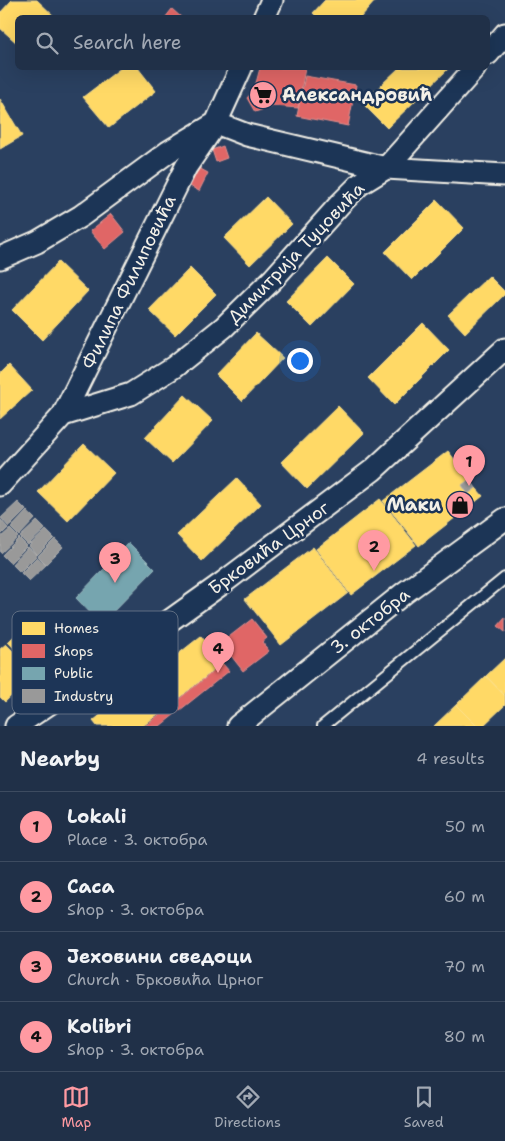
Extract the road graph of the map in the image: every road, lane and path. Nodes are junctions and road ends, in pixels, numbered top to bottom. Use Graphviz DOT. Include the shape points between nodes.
graph roads {
  1 [pos="272,0"];
  2 [pos="265,15"];
  3 [pos="505,34"];
  4 [pos="490,52"];
  5 [pos="240,70"];
  6 [pos="473,70"];
  7 [pos="216,123"];
  8 [pos="386,168"];
  9 [pos="505,175"];
  10 [pos="0,258"];
  11 [pos="505,349"];
  12 [pos="63,415"];
  13 [pos="0,485"];
  14 [pos="505,519"];
  15 [pos="505,578"];
  16 [pos="178,614"];
  17 [pos="34,714"];
  18 [pos="243,724"];
  19 [pos="16,726"];
  20 [pos="322,726"];
  1 -- 2 [label="street"];
  3 -- 4 [label="street"];
  5 -- 7 [label="street, Филипа Филиповића"];
  6 -- 8 [label="street, Димитрија Туцовића"];
  7 -- 8 [label="street" via="247,135"];
  7 -- 10 [label="street" via="168,152 80,216 37,242"];
  7 -- 12 [label="street, Филипа Филиповића" via="186,167"];
  8 -- 9 [label="street"];
  8 -- 12 [label="street, Димитрија Туцовића" via="360,184 274,279 224,327 174,367 131,394"];
  11 -- 16 [label="street, Брковића Црног" via="373,470"];
  12 -- 13 [label="street, Филипа Филиповића"];
  14 -- 18 [label="street, 3. октобра" via="404,594"];
  15 -- 20 [label="lane"];
  17 -- 19 [label="street, Брковића Црног"];
}
